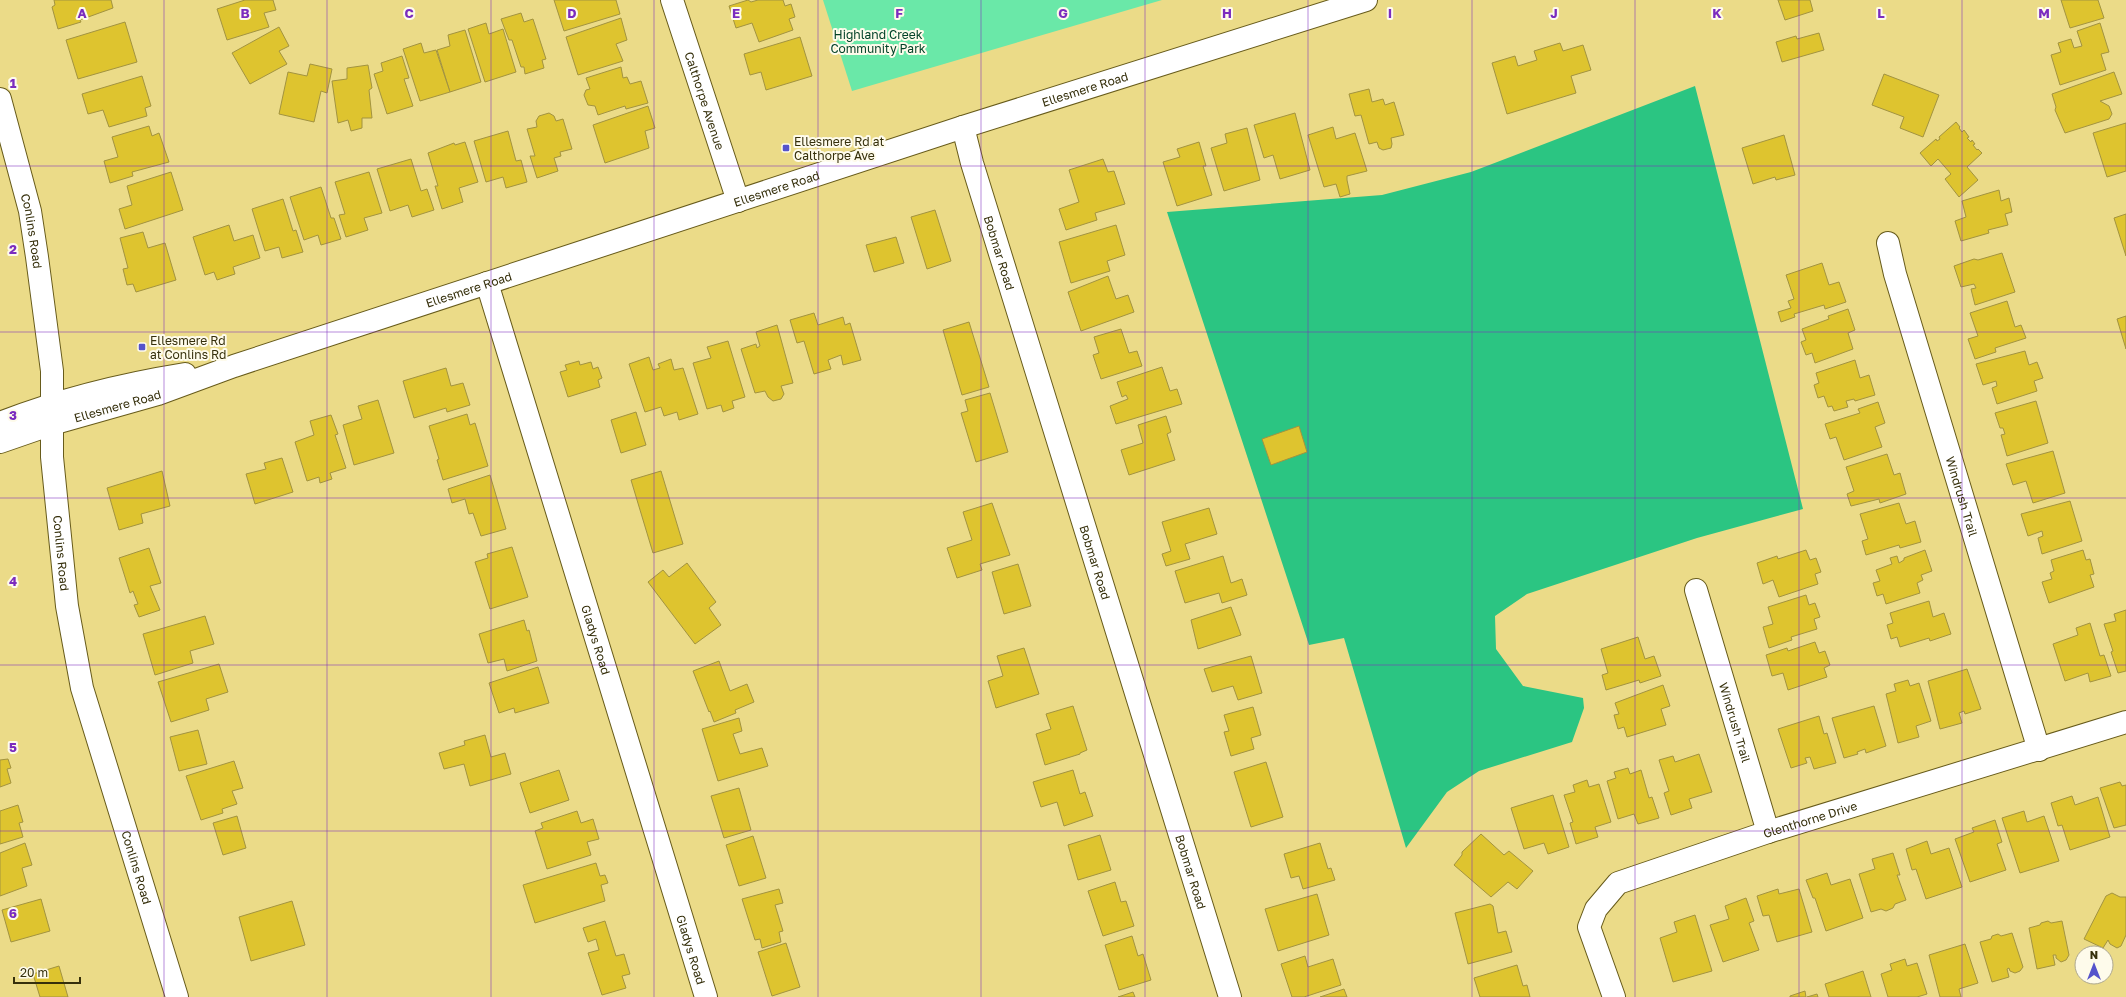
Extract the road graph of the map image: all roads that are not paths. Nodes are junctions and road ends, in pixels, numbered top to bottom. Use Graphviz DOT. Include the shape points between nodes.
graph roads {
  1 [pos="672,0"];
  2 [pos="1366,0"];
  3 [pos="0,99"];
  4 [pos="963,127"];
  5 [pos="738,200"];
  6 [pos="1888,243"];
  7 [pos="487,283"];
  8 [pos="52,415"];
  9 [pos="0,423"];
  10 [pos="0,442"];
  11 [pos="1696,590"];
  12 [pos="2126,722"];
  13 [pos="2039,750"];
  14 [pos="1768,832"];
  15 [pos="177,997"];
  16 [pos="706,997"];
  17 [pos="1230,997"];
  18 [pos="1614,997"];
  1 -- 5 [label="street, Calthorpe Avenue"];
  2 -- 4 [label="street, Ellesmere Road"];
  3 -- 8 [label="street, Conlins Road" via="30,211 52,371"];
  4 -- 5 [label="street, Ellesmere Road"];
  4 -- 17 [label="street, Bobmar Road"];
  5 -- 7 [label="street, Ellesmere Road"];
  6 -- 13 [label="street, Windrush Trail" via="1895,274"];
  7 -- 8 [label="street, Ellesmere Road" via="234,366 158,394"];
  7 -- 16 [label="street, Gladys Road"];
  8 -- 9 [label="street, Ellesmere Road"];
  8 -- 10 [label="street, Ellesmere Road"];
  8 -- 15 [label="street, Conlins Road" via="52,456 67,606 82,688"];
  11 -- 14 [label="street, Windrush Trail"];
  12 -- 13 [label="street, Glenthorne Drive"];
  13 -- 14 [label="street, Glenthorne Drive"];
  14 -- 18 [label="street, Glenthorne Drive" via="1618,883 1596,909 1588,927"];
}
